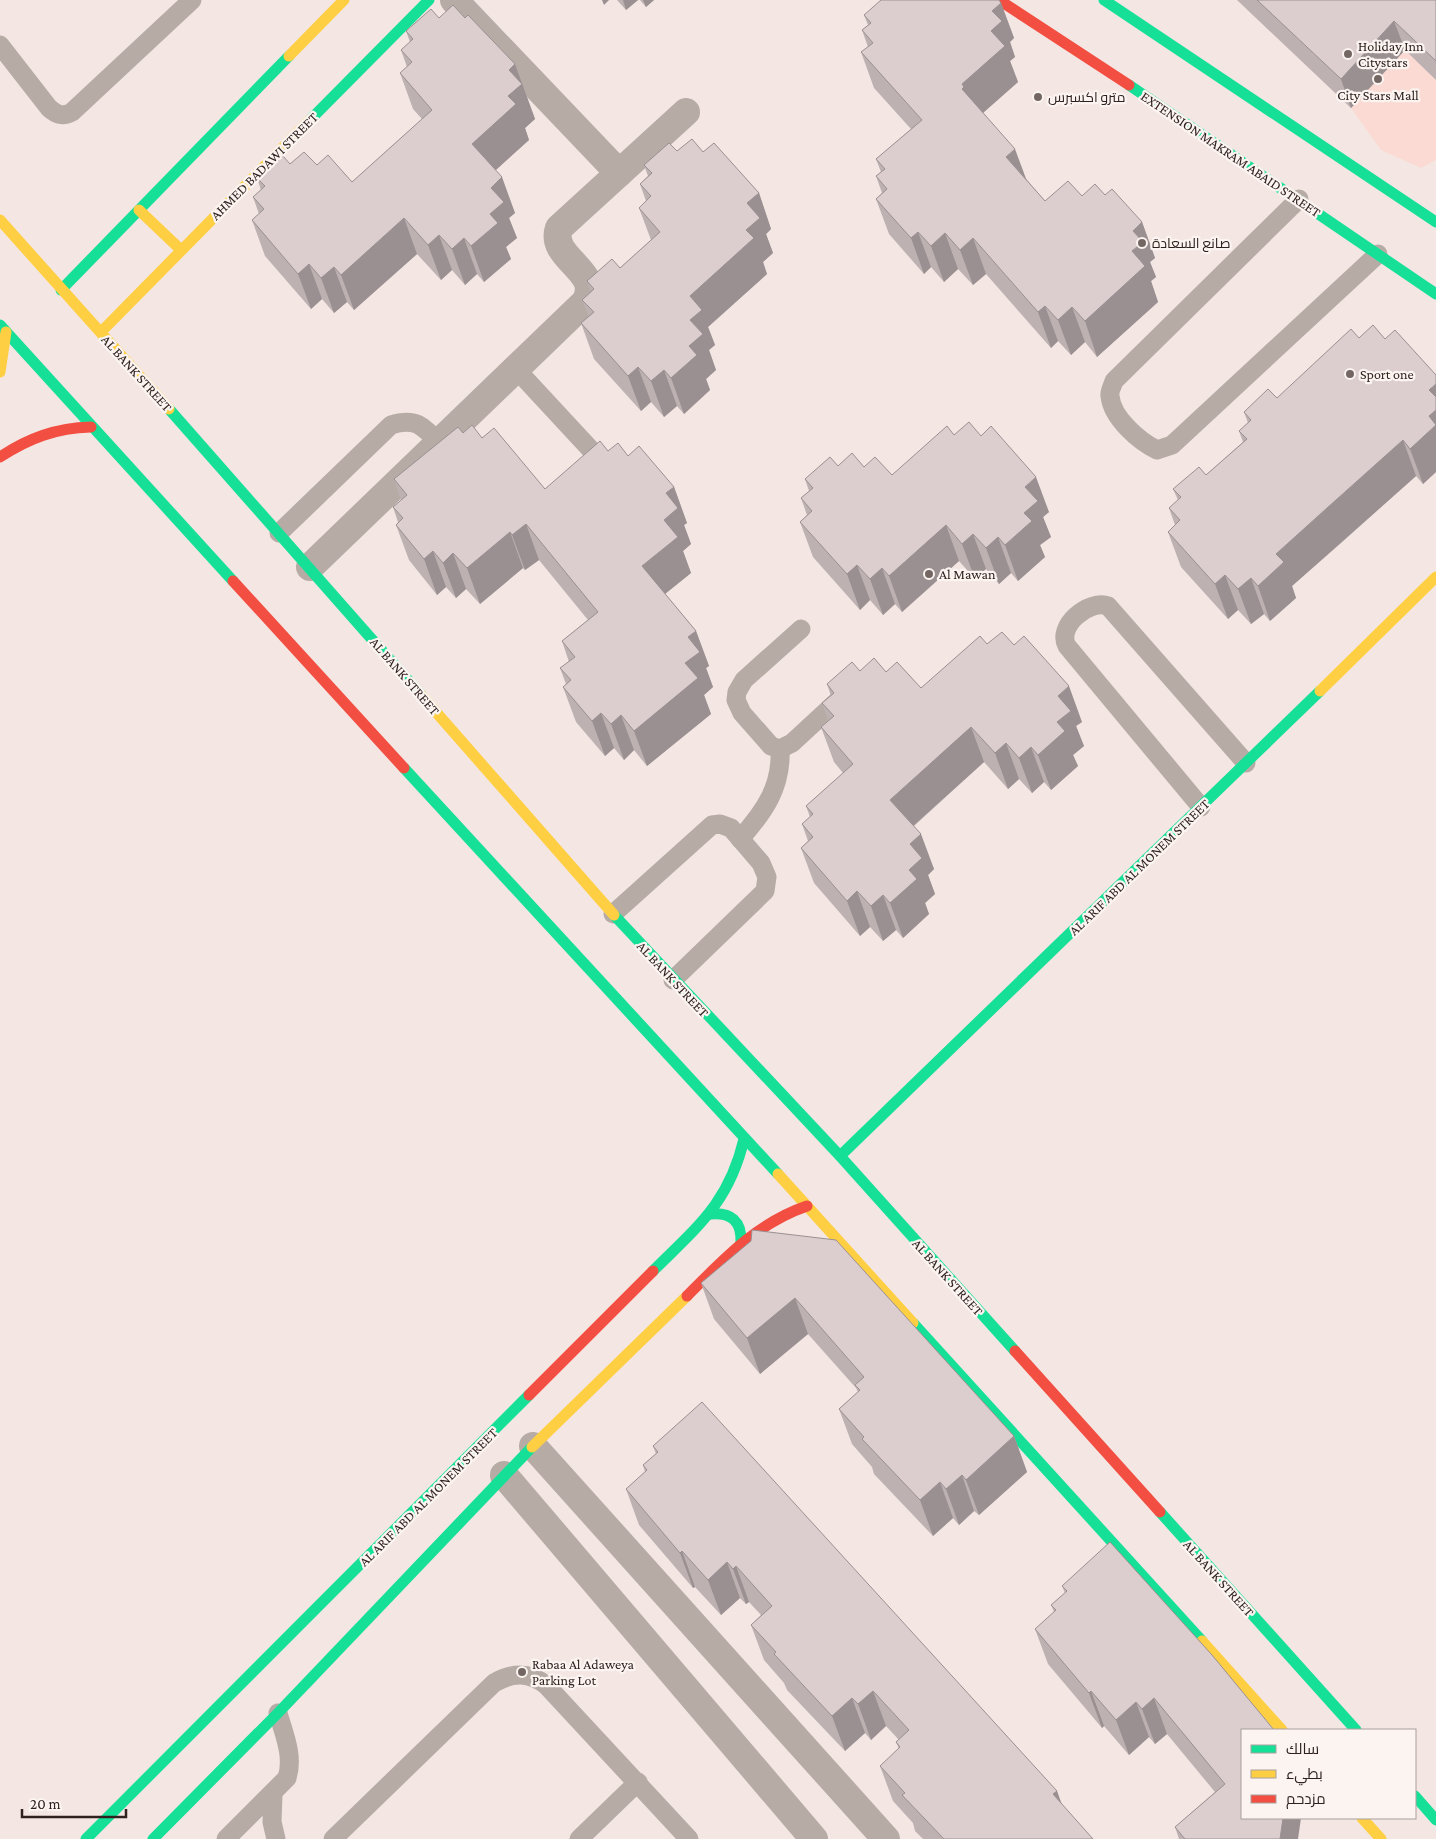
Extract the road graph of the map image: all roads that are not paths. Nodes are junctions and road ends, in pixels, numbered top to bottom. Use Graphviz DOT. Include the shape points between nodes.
graph roads {
  1 [pos="192,0"];
  2 [pos="344,0"];
  3 [pos="429,0"];
  4 [pos="454,0"];
  5 [pos="1000,0"];
  6 [pos="1104,0"];
  7 [pos="0,46"];
  8 [pos="686,112"];
  9 [pos="619,173"];
  10 [pos="1299,200"];
  11 [pos="139,210"];
  12 [pos="0,220"];
  13 [pos="1436,222"];
  14 [pos="181,250"];
  15 [pos="1378,254"];
  16 [pos="61,290"];
  17 [pos="1436,294"];
  18 [pos="3,328"];
  19 [pos="100,332"];
  20 [pos="516,370"];
  21 [pos="0,372"];
  22 [pos="91,427"];
  23 [pos="439,443"];
  24 [pos="0,457"];
  25 [pos="605,465"];
  26 [pos="279,533"];
  27 [pos="310,567"];
  28 [pos="1436,577"];
  29 [pos="801,629"];
  30 [pos="854,686"];
  31 [pos="780,749"];
  32 [pos="1246,763"];
  33 [pos="1202,807"];
  34 [pos="740,839"];
  35 [pos="613,914"];
  36 [pos="673,980"];
  37 [pos="744,1140"];
  38 [pos="840,1156"];
  39 [pos="807,1206"];
  40 [pos="710,1214"];
  41 [pos="741,1243"];
  42 [pos="532,1446"];
  43 [pos="504,1475"];
  44 [pos="278,1713"];
  45 [pos="1281,1729"];
  46 [pos="1355,1729"];
  47 [pos="638,1782"];
  48 [pos="273,1794"];
  49 [pos="1416,1797"];
  50 [pos="1436,1818"];
  51 [pos="1363,1819"];
  52 [pos="86,1839"];
  53 [pos="153,1839"];
  54 [pos="226,1839"];
  55 [pos="276,1839"];
  56 [pos="333,1839"];
  57 [pos="579,1839"];
  58 [pos="689,1839"];
  59 [pos="814,1839"];
  60 [pos="886,1839"];
  61 [pos="1381,1839"];
  1 -- 7 [label="lane" via="66,115 59,115 50,108"];
  2 -- 11 [label="street"];
  3 -- 14 [label="street, AHMED BADAWI STREET"];
  4 -- 9 [label="street"];
  5 -- 10 [label="street, EXTENSION MAKRAM ABAID STREET"];
  6 -- 13 [label="street"];
  8 -- 9 [label="street"];
  9 -- 20 [label="street" via="564,222 557,235 562,250 589,282 589,295"];
  10 -- 15 [label="street, EXTENSION MAKRAM ABAID STREET"];
  10 -- 15 [label="lane" via="1114,381 1109,395 1114,411 1145,444 1157,450 1172,444"];
  11 -- 14 [label="street"];
  11 -- 16 [label="street"];
  12 -- 16 [label="street, AL BANK STREET"];
  14 -- 19 [label="street, AHMED BADAWI STREET"];
  15 -- 17 [label="street, EXTENSION MAKRAM ABAID STREET"];
  16 -- 19 [label="street, AL BANK STREET"];
  18 -- 21 [label="street"];
  18 -- 22 [label="street"];
  19 -- 26 [label="street, AL BANK STREET"];
  20 -- 23 [label="street"];
  20 -- 25 [label="lane"];
  22 -- 24 [label="street" via="55,429 38,434"];
  22 -- 37 [label="street"];
  23 -- 26 [label="lane" via="417,424 404,421 392,425"];
  23 -- 27 [label="street"];
  26 -- 27 [label="street, AL BANK STREET"];
  27 -- 35 [label="street, AL BANK STREET"];
  28 -- 32 [label="street, AL ARIF ABD AL MONEM STREET"];
  29 -- 31 [label="lane" via="744,680 737,692 738,707 742,713 771,746"];
  30 -- 31 [label="lane" via="792,744"];
  31 -- 34 [label="lane" via="778,782 770,801"];
  32 -- 33 [label="street, AL ARIF ABD AL MONEM STREET"];
  32 -- 33 [label="lane" via="1108,606 1088,607 1066,628 1067,646"];
  33 -- 38 [label="street, AL ARIF ABD AL MONEM STREET"];
  34 -- 35 [label="lane" via="726,825 712,825"];
  34 -- 36 [label="lane" via="765,870 765,891"];
  35 -- 36 [label="street, AL BANK STREET"];
  36 -- 38 [label="street, AL BANK STREET"];
  37 -- 39 [label="street"];
  37 -- 40 [label="street, AL ARIF ABD AL MONEM STREET" via="727,1192"];
  38 -- 46 [label="street, AL BANK STREET"];
  39 -- 41 [label="street" via="760,1226"];
  39 -- 45 [label="street"];
  40 -- 41 [label="street" via="721,1212 731,1215 740,1223"];
  40 -- 52 [label="street, AL ARIF ABD AL MONEM STREET"];
  41 -- 42 [label="street"];
  42 -- 43 [label="street"];
  42 -- 60 [label="street"];
  43 -- 44 [label="street"];
  43 -- 59 [label="street"];
  44 -- 48 [label="lane" via="290,1767 287,1778"];
  44 -- 53 [label="street"];
  47 -- 56 [label="lane" via="547,1686 527,1675 515,1675 494,1683"];
  47 -- 57 [label="lane"];
  47 -- 58 [label="lane"];
  48 -- 54 [label="lane"];
  48 -- 55 [label="lane" via="272,1822"];
  49 -- 50 [label="street"];
  51 -- 61 [label="street"];
}
